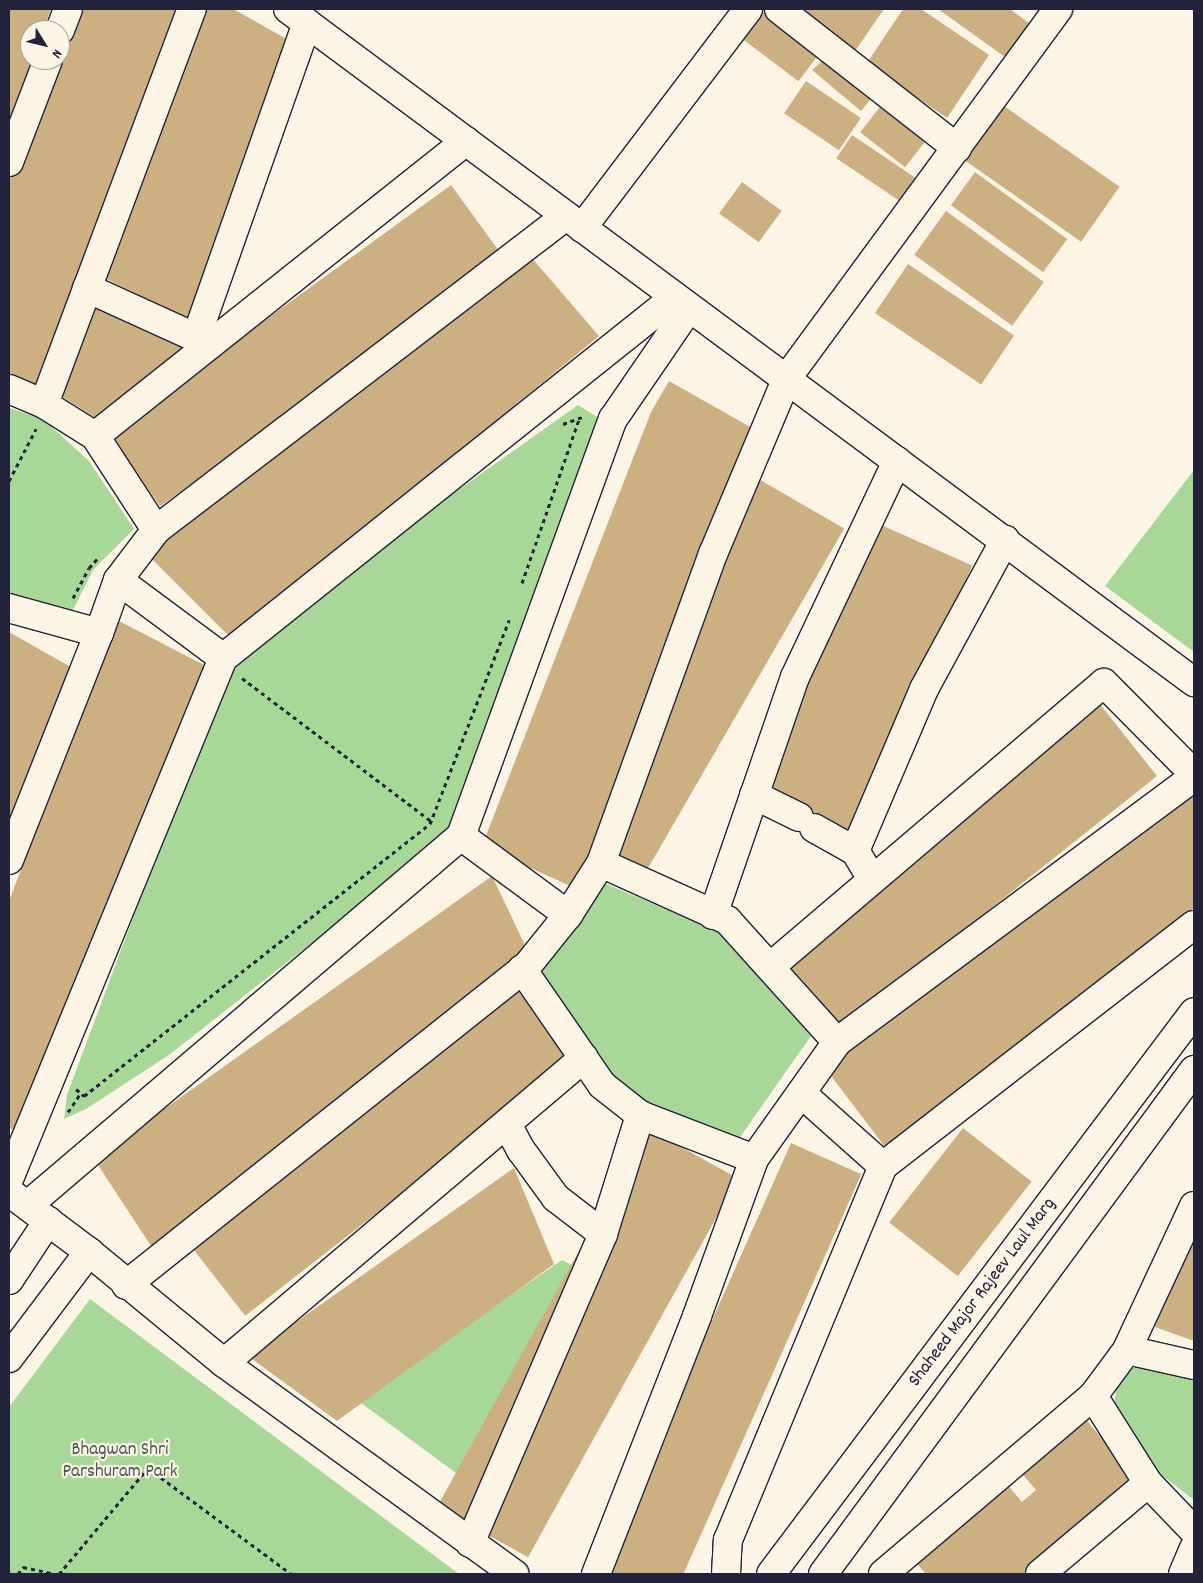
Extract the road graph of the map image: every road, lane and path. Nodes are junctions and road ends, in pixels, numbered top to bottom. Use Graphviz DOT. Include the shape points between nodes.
graph roads {
  1 [pos="192,9"];
  2 [pos="748,9"];
  3 [pos="779,9"];
  4 [pos="1058,9"];
  5 [pos="298,16"];
  6 [pos="44,70"];
  7 [pos="466,142"];
  8 [pos="957,148"];
  9 [pos="9,162"];
  10 [pos="574,222"];
  11 [pos="87,288"];
  12 [pos="682,303"];
  13 [pos="203,341"];
  14 [pos="787,378"];
  15 [pos="9,389"];
  16 [pos="42,413"];
  17 [pos="558,427"];
  18 [pos="95,436"];
  19 [pos="897,461"];
  20 [pos="9,482"];
  21 [pos="156,530"];
  22 [pos="1004,540"];
  23 [pos="102,554"];
  24 [pos="118,580"];
  25 [pos="522,585"];
  26 [pos="71,601"];
  27 [pos="9,608"];
  28 [pos="512,612"];
  29 [pos="99,633"];
  30 [pos="229,665"];
  31 [pos="1194,682"];
  32 [pos="1194,776"];
  33 [pos="754,795"];
  34 [pos="431,821"];
  35 [pos="461,836"];
  36 [pos="855,851"];
  37 [pos="9,860"];
  38 [pos="601,863"];
  39 [pos="872,879"];
  40 [pos="568,915"];
  41 [pos="713,915"];
  42 [pos="1194,925"];
  43 [pos="770,967"];
  44 [pos="522,969"];
  45 [pos="1194,1012"];
  46 [pos="837,1042"];
  47 [pos="584,1058"];
  48 [pos="1194,1070"];
  49 [pos="79,1082"];
  50 [pos="801,1093"];
  51 [pos="640,1115"];
  52 [pos="507,1124"];
  53 [pos="754,1159"];
  54 [pos="883,1166"];
  55 [pos="9,1179"];
  56 [pos="28,1206"];
  57 [pos="1194,1206"];
  58 [pos="603,1234"];
  59 [pos="89,1252"];
  60 [pos="9,1280"];
  61 [pos="126,1284"];
  62 [pos="1127,1350"];
  63 [pos="9,1358"];
  64 [pos="224,1363"];
  65 [pos="1194,1365"];
  66 [pos="1093,1396"];
  67 [pos="1148,1482"];
  68 [pos="1194,1530"];
  69 [pos="470,1543"];
  70 [pos="1194,1548"];
  71 [pos="18,1574"];
  72 [pos="57,1574"];
  73 [pos="291,1574"];
  74 [pos="514,1574"];
  75 [pos="596,1574"];
  76 [pos="726,1574"];
  77 [pos="771,1574"];
  78 [pos="823,1574"];
  79 [pos="883,1574"];
  80 [pos="1040,1574"];
  81 [pos="1183,1574"];
  1 -- 11 [label="street"];
  2 -- 10 [label="street"];
  3 -- 8 [label="street"];
  4 -- 8 [label="street"];
  5 -- 7 [label="street"];
  5 -- 13 [label="street"];
  6 -- 9 [label="street"];
  7 -- 10 [label="street"];
  7 -- 13 [label="street"];
  8 -- 14 [label="street"];
  10 -- 12 [label="street"];
  10 -- 21 [label="street"];
  11 -- 13 [label="street"];
  11 -- 16 [label="street"];
  12 -- 14 [label="street"];
  12 -- 30 [label="street"];
  12 -- 35 [label="street" via="613,419"];
  13 -- 18 [label="street"];
  14 -- 19 [label="street"];
  14 -- 38 [label="street" via="712,554"];
  15 -- 16 [label="street"];
  16 -- 18 [label="street"];
  16 -- 20 [label="path"];
  17 -- 25 [label="path" via="579,419"];
  18 -- 21 [label="street"];
  19 -- 22 [label="street"];
  19 -- 33 [label="street" via="795,677"];
  21 -- 24 [label="street"];
  22 -- 31 [label="street"];
  22 -- 36 [label="street" via="924,689"];
  23 -- 26 [label="path" via="89,568"];
  24 -- 29 [label="street"];
  24 -- 30 [label="street"];
  27 -- 29 [label="street"];
  28 -- 34 [label="path"];
  29 -- 37 [label="street"];
  30 -- 34 [label="path"];
  30 -- 55 [label="street"];
  32 -- 39 [label="street" via="1104,683"];
  32 -- 46 [label="street"];
  33 -- 36 [label="street"];
  33 -- 41 [label="street"];
  34 -- 49 [label="path" via="84,1096 75,1092"];
  35 -- 40 [label="street"];
  35 -- 56 [label="street"];
  36 -- 39 [label="street"];
  38 -- 40 [label="street"];
  38 -- 41 [label="street"];
  39 -- 43 [label="street"];
  40 -- 44 [label="street"];
  41 -- 43 [label="street" via="727,920"];
  42 -- 54 [label="street"];
  43 -- 46 [label="street"];
  44 -- 47 [label="street"];
  44 -- 61 [label="street"];
  45 -- 77 [label="street, Shaheed Major Rajeev Laul Marg"];
  46 -- 50 [label="street"];
  47 -- 51 [label="street" via="602,1085"];
  47 -- 52 [label="street"];
  48 -- 78 [label="street, Shaheed Major Rajeev Laul Marg"];
  50 -- 53 [label="street"];
  50 -- 54 [label="street"];
  51 -- 53 [label="street"];
  51 -- 58 [label="street"];
  52 -- 58 [label="street" via="520,1150 556,1198"];
  52 -- 64 [label="street"];
  53 -- 75 [label="street" via="698,1316"];
  54 -- 76 [label="street" via="728,1540"];
  56 -- 59 [label="street"];
  56 -- 60 [label="street"];
  57 -- 62 [label="street"];
  58 -- 69 [label="street"];
  59 -- 61 [label="street"];
  59 -- 63 [label="street"];
  61 -- 64 [label="street"];
  62 -- 65 [label="street"];
  62 -- 66 [label="street"];
  64 -- 69 [label="street"];
  66 -- 67 [label="street"];
  66 -- 79 [label="street"];
  67 -- 68 [label="street"];
  67 -- 80 [label="street"];
  69 -- 74 [label="street"];
  70 -- 81 [label="street"];
  71 -- 72 [label="path" via="23,1567"];
  72 -- 73 [label="path" via="148,1468"];
}
